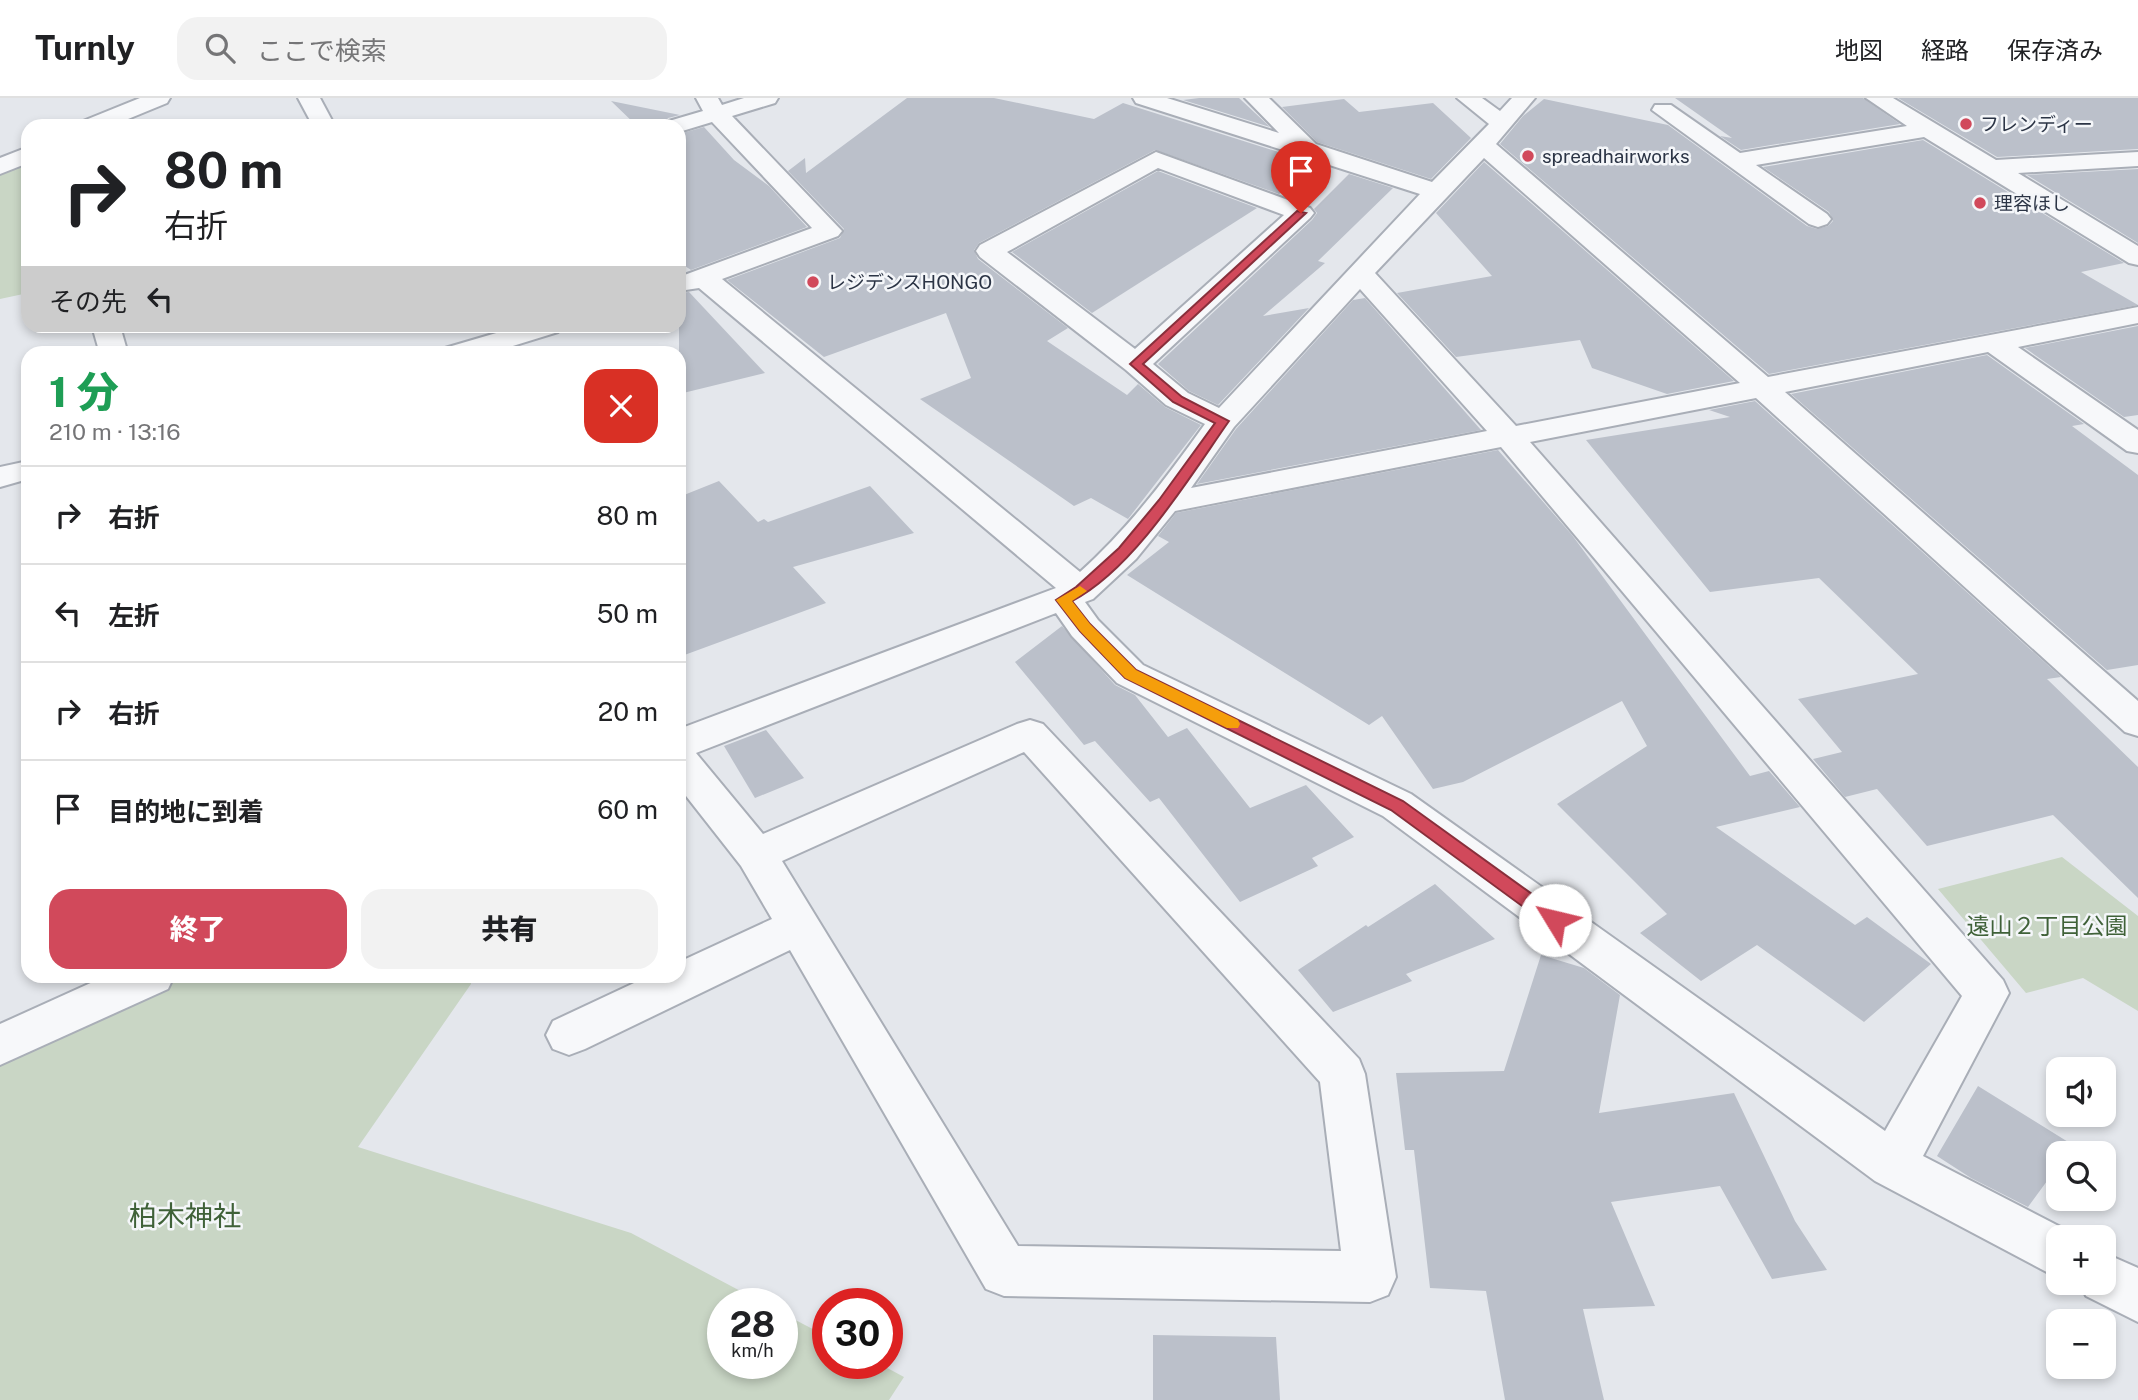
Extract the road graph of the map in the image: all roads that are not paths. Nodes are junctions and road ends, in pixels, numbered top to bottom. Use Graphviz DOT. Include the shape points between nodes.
graph roads {
  1 [pos="159,98"];
  2 [pos="309,98"];
  3 [pos="767,98"];
  4 [pos="1144,98"];
  5 [pos="1256,98"];
  6 [pos="1468,98"];
  7 [pos="1524,98"];
  8 [pos="1877,98"];
  9 [pos="711,106"];
  10 [pos="1663,110"];
  11 [pos="108,119"];
  12 [pos="320,119"];
  13 [pos="686,121"];
  14 [pos="1928,129"];
  15 [pos="1491,134"];
  16 [pos="1308,149"];
  17 [pos="21,157"];
  18 [pos="2138,159"];
  19 [pos="1736,161"];
  20 [pos="0,167"];
  21 [pos="1989,168"];
  22 [pos="1436,191"];
  23 [pos="1818,219"];
  24 [pos="2138,257"];
  25 [pos="1361,274"];
  26 [pos="691,282"];
  27 [pos="2138,315"];
  28 [pos="515,333"];
  29 [pos="1992,342"];
  30 [pos="454,346"];
  31 [pos="1136,364"];
  32 [pos="1762,387"];
  33 [pos="1223,421"];
  34 [pos="1509,438"];
  35 [pos="2138,444"];
  36 [pos="21,472"];
  37 [pos="0,477"];
  38 [pos="1164,503"];
  39 [pos="1072,595"];
  40 [pos="2138,722"];
  41 [pos="686,741"];
  42 [pos="686,769"];
  43 [pos="756,855"];
  44 [pos="799,926"];
  45 [pos="686,980"];
  46 [pos="137,983"];
  47 [pos="679,983"];
  48 [pos="569,1035"];
  49 [pos="0,1045"];
  50 [pos="1892,1165"];
  51 [pos="2046,1248"];
  52 [pos="2116,1284"];
  53 [pos="2138,1296"];
  1 -- 11 [label="street"];
  2 -- 12 [label="street"];
  3 -- 9 [label="street"];
  4 -- 16 [label="street"];
  5 -- 16 [label="street"];
  6 -- 15 [label="street"];
  7 -- 15 [label="street"];
  8 -- 14 [label="street"];
  9 -- 13 [label="street"];
  9 -- 26 [label="street" via="829,231"];
  10 -- 19 [label="street"];
  14 -- 19 [label="street"];
  14 -- 21 [label="street"];
  15 -- 22 [label="street"];
  15 -- 32 [label="street"];
  16 -- 22 [label="street"];
  17 -- 20 [label="street"];
  18 -- 21 [label="street"];
  19 -- 23 [label="street"];
  21 -- 24 [label="street"];
  22 -- 25 [label="street"];
  25 -- 33 [label="street"];
  25 -- 34 [label="street"];
  26 -- 39 [label="street"];
  27 -- 29 [label="street"];
  28 -- 30 [label="street"];
  29 -- 32 [label="street"];
  29 -- 35 [label="street"];
  31 -- 31 [label="street" via="989,251 1157,159 1301,213"];
  31 -- 33 [label="street" via="1177,400"];
  32 -- 34 [label="street"];
  32 -- 40 [label="street"];
  33 -- 38 [label="street"];
  34 -- 38 [label="street"];
  34 -- 50 [label="street" via="1987,993"];
  36 -- 37 [label="street"];
  38 -- 39 [label="street" via="1124,551"];
  39 -- 41 [label="street"];
  39 -- 50 [label="street" via="1085,628 1130,674 1397,805"];
  42 -- 43 [label="street"];
  43 -- 44 [label="street"];
  43 -- 44 [label="street" via="1030,734 1342,1074 1370,1277 1004,1271"];
  44 -- 45 [label="street"];
  46 -- 49 [label="street"];
  47 -- 48 [label="street"];
  50 -- 51 [label="street"];
  52 -- 53 [label="street"];
}
